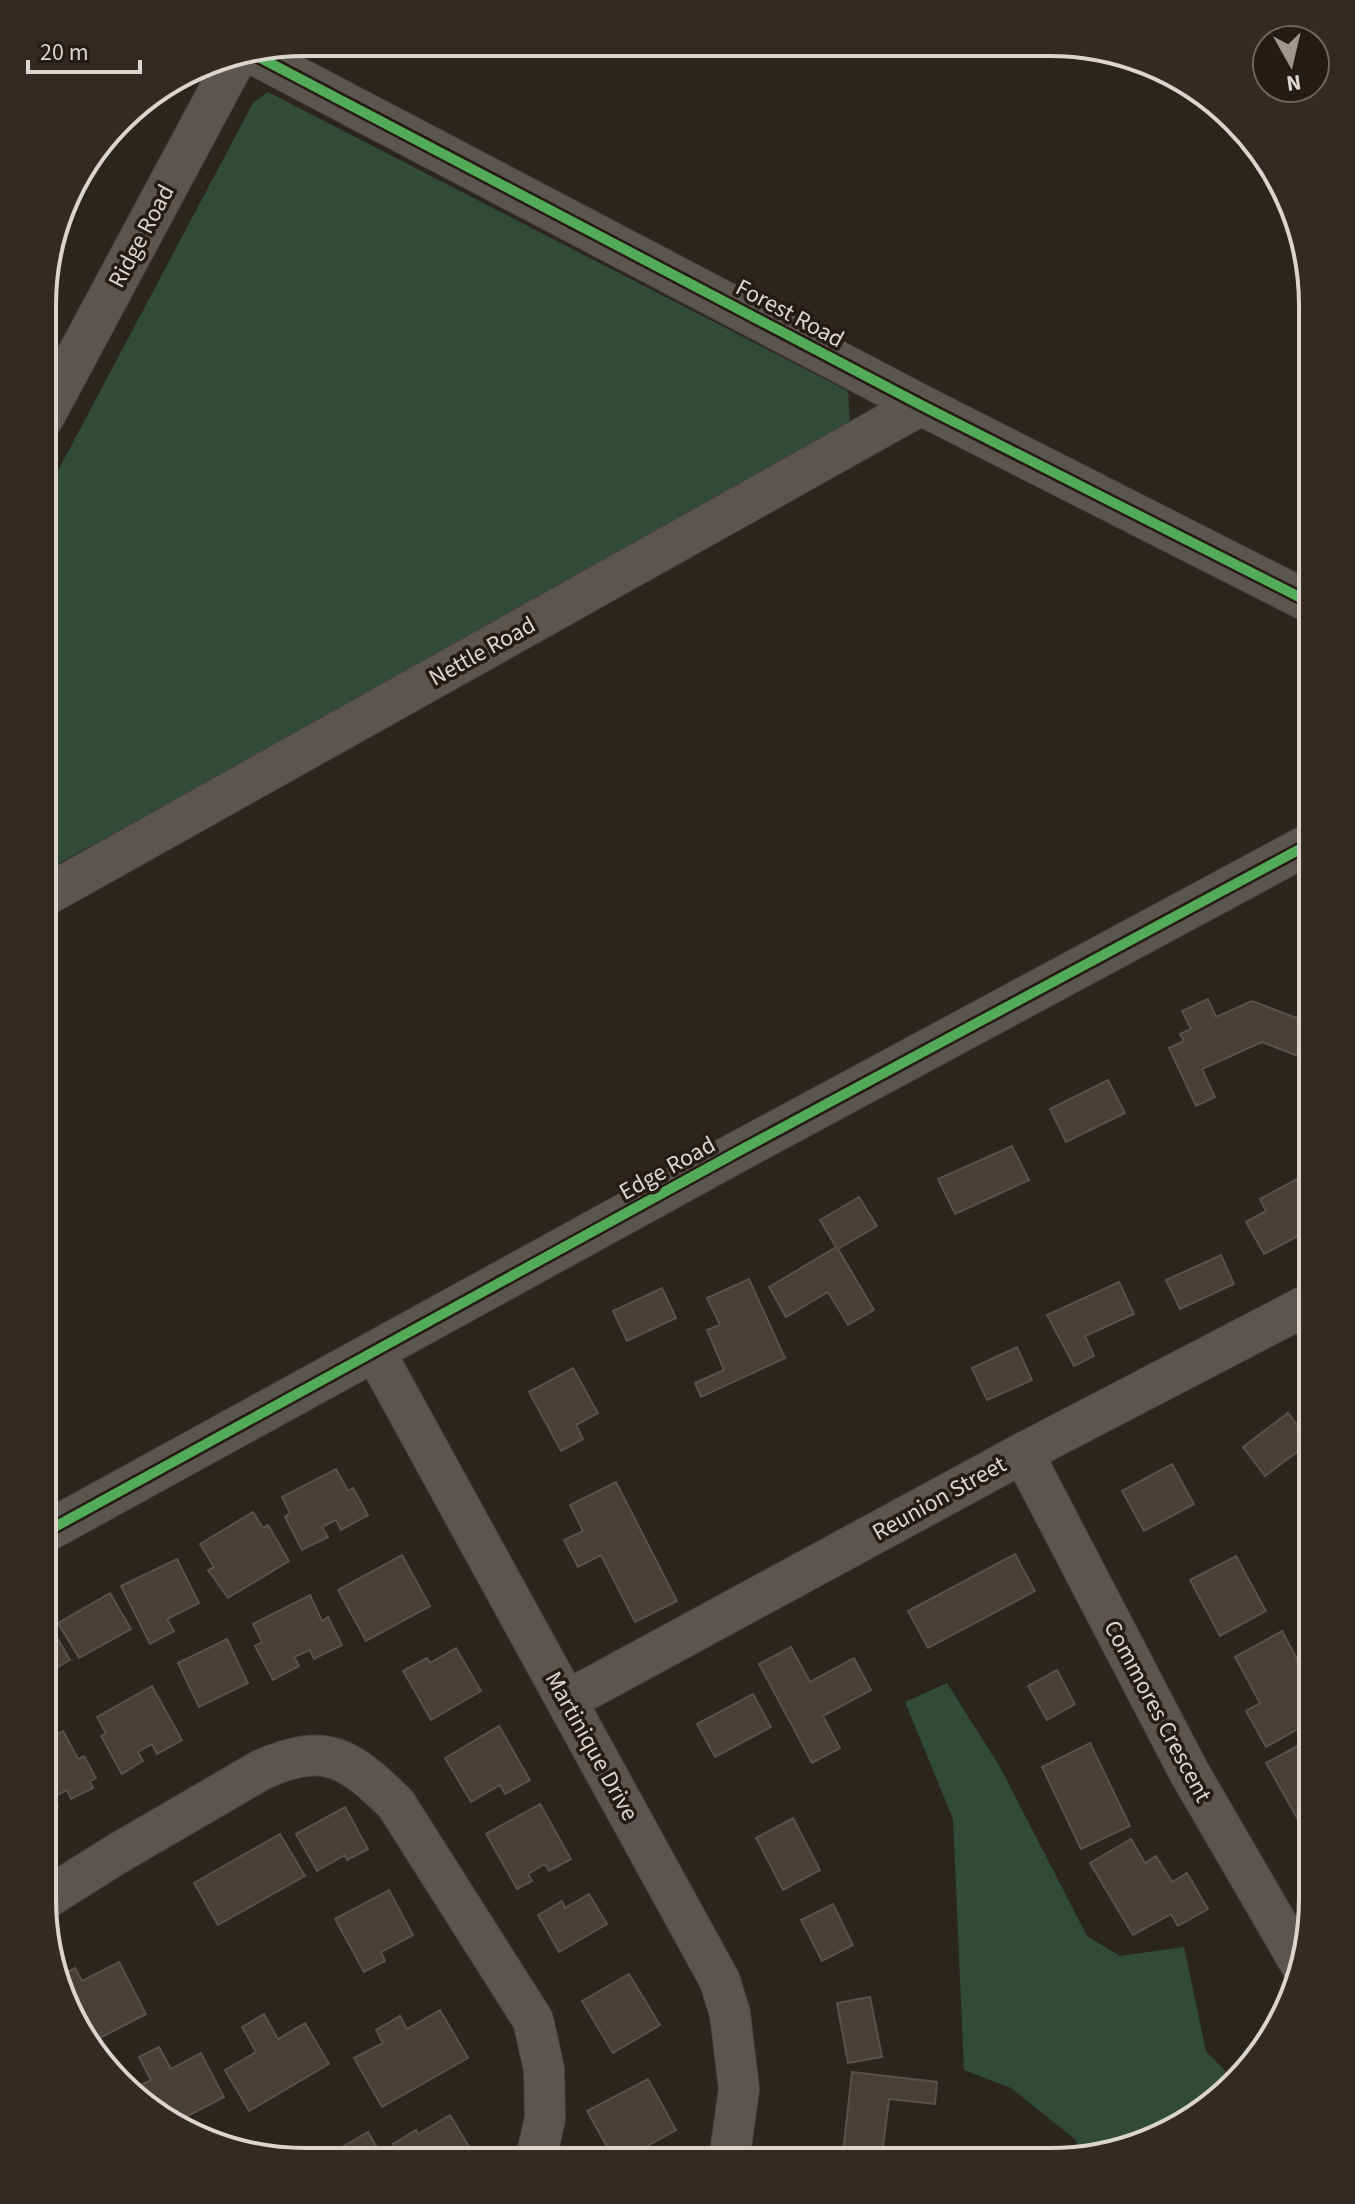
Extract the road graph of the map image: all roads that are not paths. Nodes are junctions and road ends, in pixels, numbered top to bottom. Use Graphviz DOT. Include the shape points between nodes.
graph roads {
  1 [pos="264,60"];
  2 [pos="232,67"];
  3 [pos="56,395"];
  4 [pos="921,405"];
  5 [pos="1299,597"];
  6 [pos="1299,850"];
  7 [pos="56,890"];
  8 [pos="1298,1310"];
  9 [pos="375,1352"];
  10 [pos="1023,1453"];
  11 [pos="56,1526"];
  12 [pos="568,1700"];
  13 [pos="56,1892"];
  14 [pos="1293,1951"];
  15 [pos="537,2148"];
  16 [pos="731,2148"];
  1 -- 4 [label="street, Forest Road"];
  2 -- 3 [label="street, Ridge Road"];
  4 -- 5 [label="street, Forest Road"];
  4 -- 7 [label="street, Nettle Road"];
  6 -- 9 [label="street, Edge Road"];
  8 -- 10 [label="street, Reunion Street"];
  9 -- 11 [label="street, Edge Road"];
  9 -- 12 [label="street, Martinique Drive"];
  10 -- 12 [label="street, Reunion Street"];
  10 -- 14 [label="street, Commores Crescent" via="1189,1772"];
  12 -- 16 [label="street, Martinique Drive" via="720,1981 730,2014 739,2089"];
  13 -- 15 [label="street" via="283,1760 322,1755 348,1763 396,1804 533,2020 545,2081 545,2118"];
}
